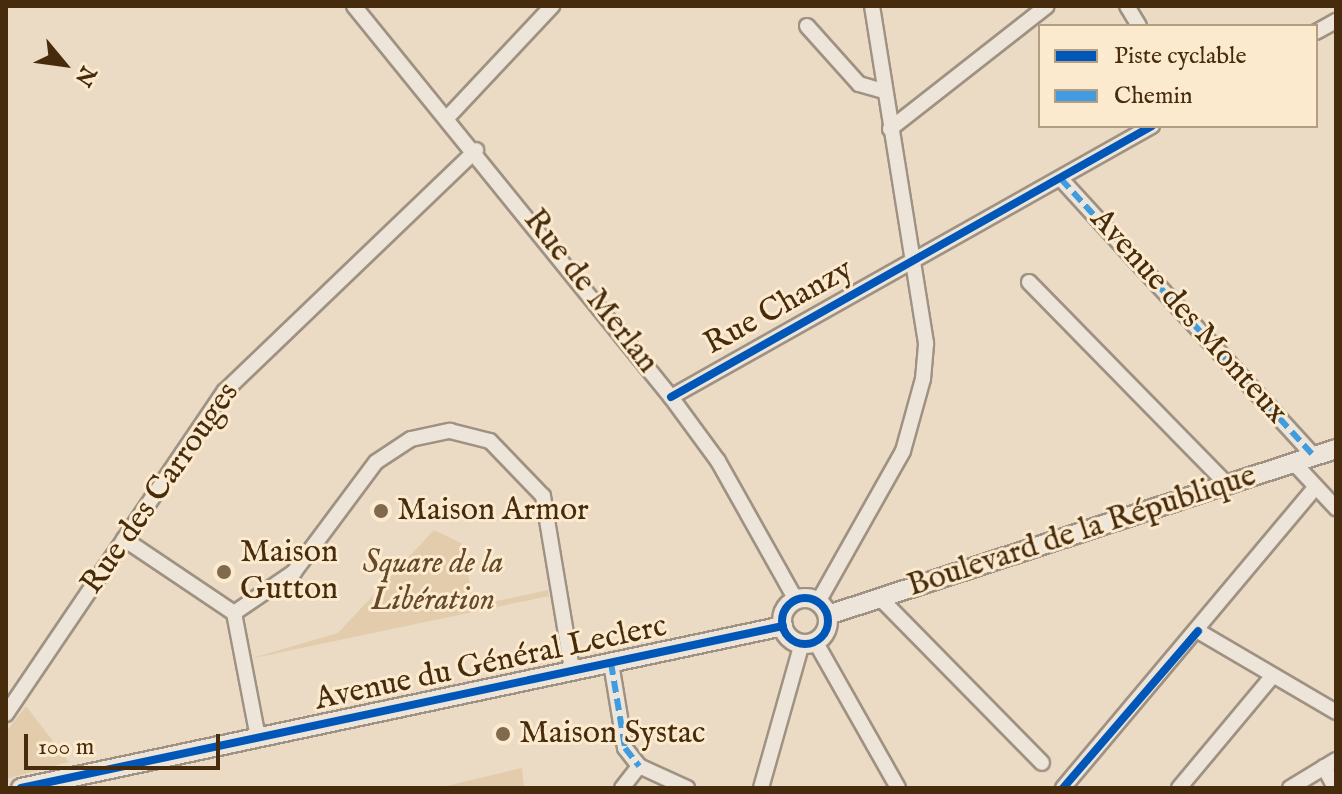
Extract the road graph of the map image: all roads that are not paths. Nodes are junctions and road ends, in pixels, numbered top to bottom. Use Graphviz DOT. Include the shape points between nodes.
graph roads {
  1 [pos="354,6"];
  2 [pos="552,6"];
  3 [pos="872,6"];
  4 [pos="1047,6"];
  5 [pos="1127,6"];
  6 [pos="1336,21"];
  7 [pos="1138,24"];
  8 [pos="807,26"];
  9 [pos="1318,31"];
  10 [pos="883,91"];
  11 [pos="447,118"];
  12 [pos="1149,128"];
  13 [pos="890,129"];
  14 [pos="476,150"];
  15 [pos="1061,179"];
  16 [pos="910,262"];
  17 [pos="1029,282"];
  18 [pos="671,397"];
  19 [pos="1336,449"];
  20 [pos="1314,456"];
  21 [pos="1294,463"];
  22 [pos="1229,486"];
  23 [pos="1316,487"];
  24 [pos="1336,508"];
  25 [pos="124,539"];
  26 [pos="880,598"];
  27 [pos="796,600"];
  28 [pos="823,609"];
  29 [pos="234,613"];
  30 [pos="783,626"];
  31 [pos="1198,631"];
  32 [pos="809,642"];
  33 [pos="611,663"];
  34 [pos="572,670"];
  35 [pos="1270,679"];
  36 [pos="1336,712"];
  37 [pos="6,714"];
  38 [pos="258,738"];
  39 [pos="1042,763"];
  40 [pos="1330,763"];
  41 [pos="639,766"];
  42 [pos="21,788"];
  43 [pos="622,788"];
  44 [pos="687,788"];
  45 [pos="761,788"];
  46 [pos="898,788"];
  47 [pos="1063,788"];
  48 [pos="1179,788"];
  49 [pos="1290,788"];
  50 [pos="1335,788"];
  1 -- 11 [label="street, Rue de Merlan"];
  2 -- 11 [label="street"];
  3 -- 10 [label="street"];
  4 -- 13 [label="street"];
  5 -- 7 [label="street"];
  6 -- 9 [label="street"];
  8 -- 10 [label="street" via="859,84"];
  10 -- 13 [label="street"];
  11 -- 14 [label="street, Rue de Merlan"];
  12 -- 15 [label="street, Rue Chanzy"];
  13 -- 16 [label="street"];
  14 -- 18 [label="street, Rue de Merlan"];
  14 -- 25 [label="street, Rue des Carrouges" via="225,391"];
  15 -- 16 [label="street, Rue Chanzy"];
  15 -- 20 [label="street, Avenue des Monteux"];
  16 -- 18 [label="street, Rue Chanzy"];
  16 -- 28 [label="street" via="926,343 913,428"];
  17 -- 22 [label="street"];
  18 -- 27 [label="street, Rue de Merlan" via="718,461"];
  19 -- 20 [label="street, Boulevard de la République"];
  20 -- 21 [label="street, Boulevard de la République"];
  21 -- 22 [label="street, Boulevard de la République"];
  21 -- 23 [label="street"];
  22 -- 26 [label="street, Boulevard de la République"];
  23 -- 24 [label="street"];
  23 -- 31 [label="street"];
  25 -- 29 [label="street"];
  25 -- 37 [label="street, Rue des Carrouges"];
  26 -- 28 [label="street, Boulevard de la République"];
  26 -- 39 [label="street"];
  27 -- 28 [label="street"];
  27 -- 30 [label="street"];
  28 -- 32 [label="street"];
  29 -- 34 [label="street" via="294,572 376,462 411,439 450,431 490,441 543,496"];
  29 -- 38 [label="street"];
  30 -- 32 [label="street"];
  30 -- 33 [label="street, Avenue du Général Leclerc"];
  31 -- 35 [label="street"];
  31 -- 47 [label="street"];
  32 -- 45 [label="street"];
  32 -- 46 [label="street"];
  33 -- 34 [label="street, Avenue du Général Leclerc"];
  33 -- 41 [label="street" via="625,748"];
  34 -- 38 [label="street, Avenue du Général Leclerc"];
  35 -- 36 [label="street"];
  35 -- 48 [label="street"];
  38 -- 42 [label="street, Avenue du Général Leclerc"];
  40 -- 49 [label="street"];
  40 -- 50 [label="street"];
  41 -- 43 [label="street"];
  41 -- 44 [label="street"];
}
